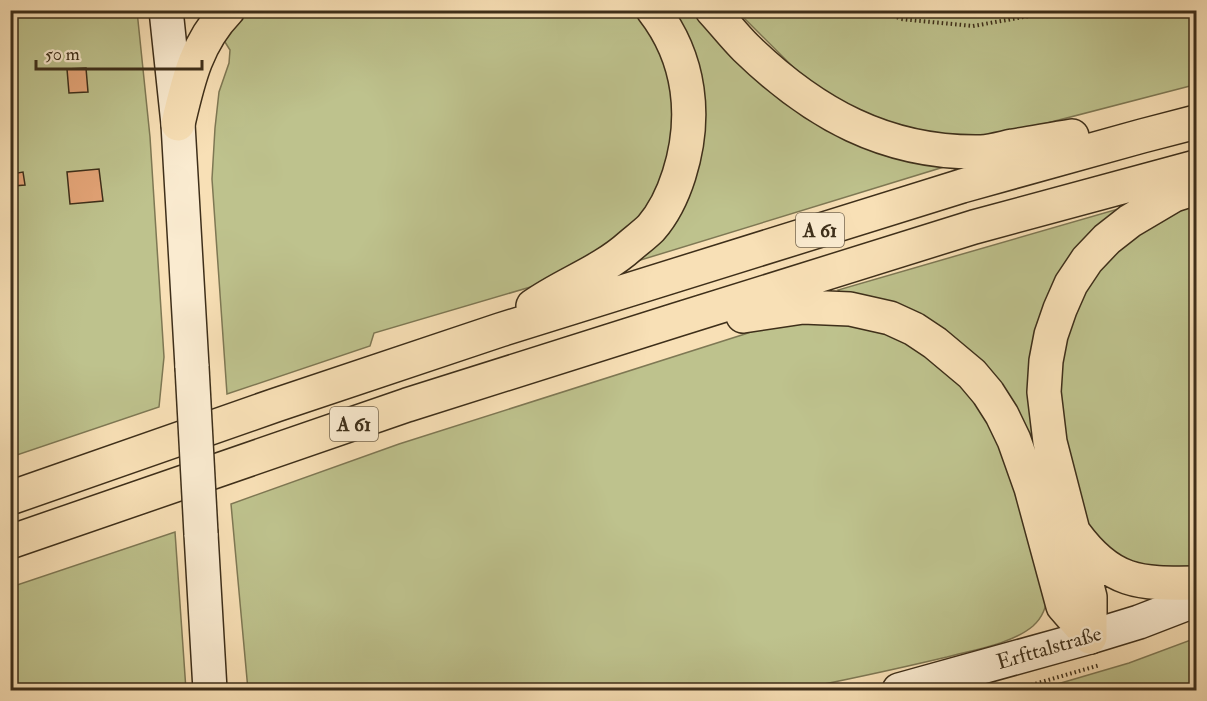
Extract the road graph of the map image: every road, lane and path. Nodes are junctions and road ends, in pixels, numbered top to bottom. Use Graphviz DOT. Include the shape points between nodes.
graph roads {
  1 [pos="73,10"];
  2 [pos="166,10"];
  3 [pos="228,10"];
  4 [pos="653,10"];
  5 [pos="712,10"];
  6 [pos="886,10"];
  7 [pos="1063,10"];
  8 [pos="73,17"];
  9 [pos="1197,122"];
  10 [pos="178,124"];
  11 [pos="1142,136"];
  12 [pos="1197,167"];
  13 [pos="1197,188"];
  14 [pos="676,320"];
  15 [pos="500,330"];
  16 [pos="10,498"];
  17 [pos="1073,531"];
  18 [pos="10,542"];
  19 [pos="1197,583"];
  20 [pos="1197,600"];
  21 [pos="1090,637"];
  22 [pos="1197,686"];
  23 [pos="210,690"];
  24 [pos="899,690"];
  25 [pos="1186,690"];
  1 -- 8 [label="path"];
  2 -- 10 [label="main road"];
  3 -- 10 [label="highway" via="198,53"];
  4 -- 15 [label="highway" via="679,55 690,109 688,139 670,197 651,227 629,248"];
  5 -- 11 [label="highway" via="745,47 803,97 858,128 918,148 984,152 1083,134"];
  6 -- 7 [label="path" via="900,19 973,26"];
  9 -- 11 [label="highway, A 61"];
  10 -- 23 [label="main road, bridge"];
  11 -- 15 [label="highway, A 61" via="962,186"];
  12 -- 14 [label="highway, A 61" via="974,227"];
  13 -- 17 [label="highway" via="1174,195 1107,239 1087,260 1060,309 1049,344 1044,392 1050,442"];
  14 -- 18 [label="highway, A 61" via="407,405"];
  14 -- 21 [label="highway" via="803,307 849,309 890,318 935,343 972,374 1002,415 1031,488 1063,606"];
  15 -- 16 [label="highway, A 61"];
  17 -- 19 [label="highway" via="1101,563 1130,579"];
  17 -- 21 [label="highway" via="1090,597"];
  20 -- 21 [label="main road, Erfttalstraße"];
  21 -- 24 [label="main road, Erfttalstraße"];
  22 -- 25 [label="path"];
}
